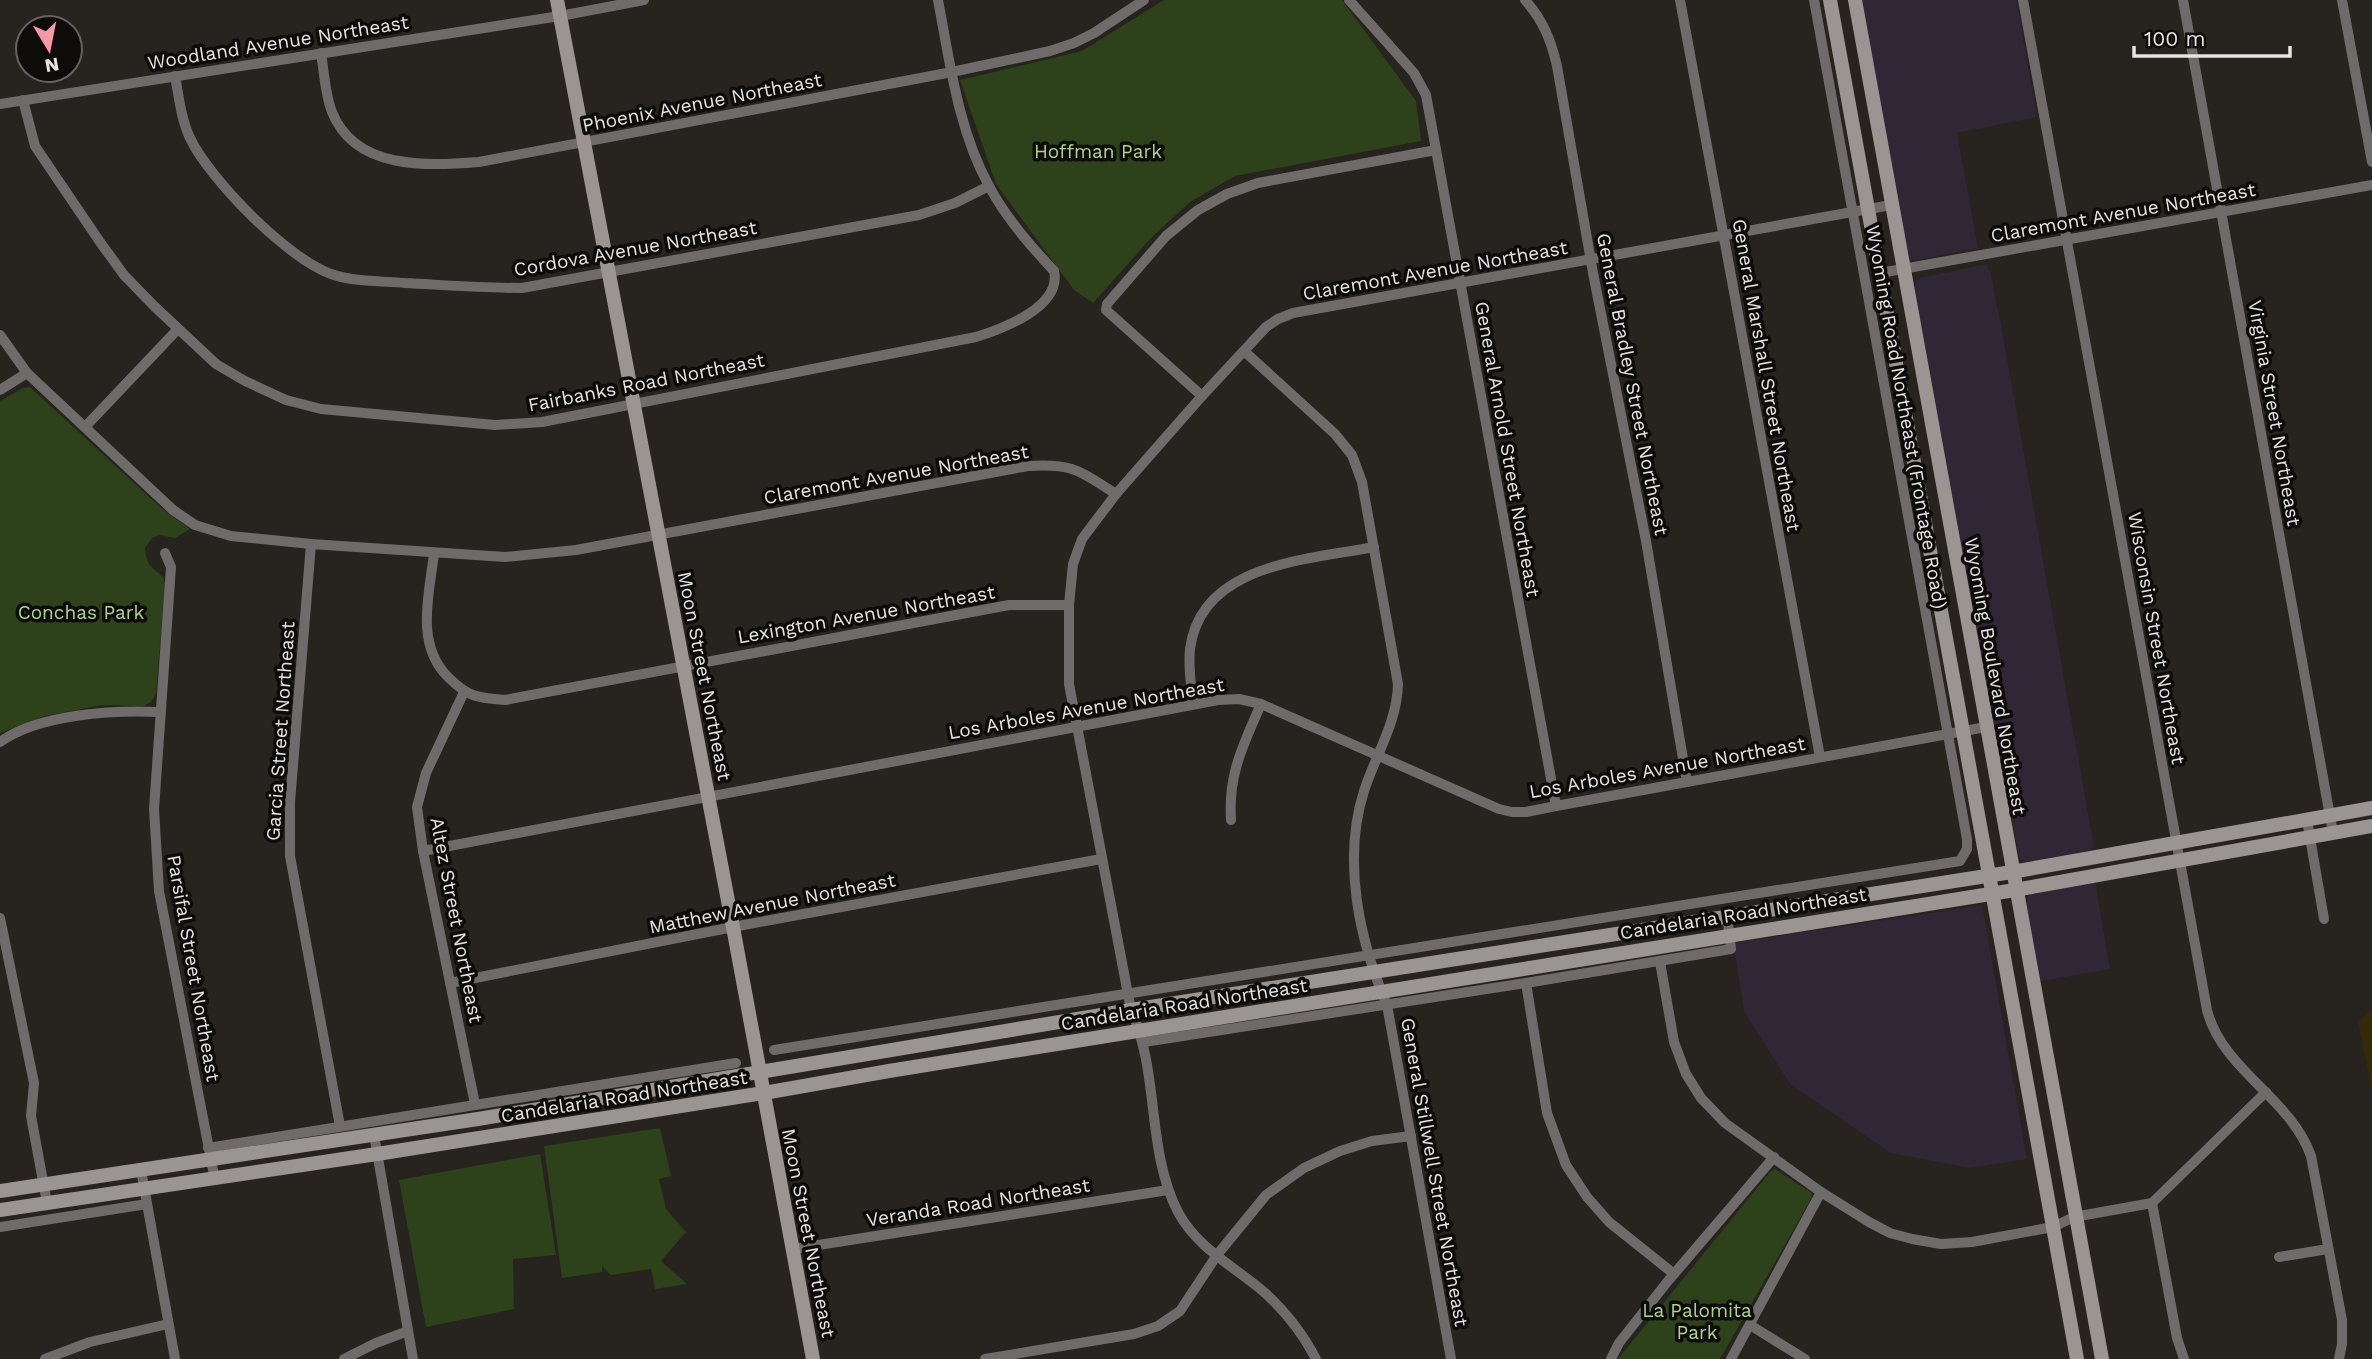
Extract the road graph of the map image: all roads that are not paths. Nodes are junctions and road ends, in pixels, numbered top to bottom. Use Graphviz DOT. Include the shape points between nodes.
graph roads {
  1 [pos="557,0"];
  2 [pos="644,0"];
  3 [pos="938,0"];
  4 [pos="1144,0"];
  5 [pos="1349,0"];
  6 [pos="1525,0"];
  7 [pos="1680,0"];
  8 [pos="1814,0"];
  9 [pos="1830,0"];
  10 [pos="1855,0"];
  11 [pos="2023,0"];
  12 [pos="2183,0"];
  13 [pos="2343,0"];
  14 [pos="560,16"];
  15 [pos="321,53"];
  16 [pos="952,72"];
  17 [pos="175,76"];
  18 [pos="23,100"];
  19 [pos="0,104"];
  20 [pos="584,142"];
  21 [pos="1436,150"];
  22 [pos="2372,162"];
  23 [pos="2372,185"];
  24 [pos="989,186"];
  25 [pos="1891,205"];
  26 [pos="1868,209"];
  27 [pos="1852,212"];
  28 [pos="2221,213"];
  29 [pos="1724,234"];
  30 [pos="2067,240"];
  31 [pos="1591,258"];
  32 [pos="1903,269"];
  33 [pos="608,272"];
  34 [pos="1880,273"];
  35 [pos="1460,283"];
  36 [pos="177,330"];
  37 [pos="0,335"];
  38 [pos="1244,351"];
  39 [pos="27,373"];
  40 [pos="0,390"];
  41 [pos="1202,396"];
  42 [pos="633,403"];
  43 [pos="85,427"];
  44 [pos="1116,494"];
  45 [pos="659,534"];
  46 [pos="311,544"];
  47 [pos="1374,547"];
  48 [pos="164,553"];
  49 [pos="435,554"];
  50 [pos="1069,605"];
  51 [pos="683,665"];
  52 [pos="464,692"];
  53 [pos="1193,703"];
  54 [pos="1261,704"];
  55 [pos="160,712"];
  56 [pos="1076,725"];
  57 [pos="1986,726"];
  58 [pos="1956,731"];
  59 [pos="0,743"];
  60 [pos="1378,757"];
  61 [pos="1820,757"];
  62 [pos="1687,782"];
  63 [pos="708,798"];
  64 [pos="1556,806"];
  65 [pos="2372,808"];
  66 [pos="2330,816"];
  67 [pos="1231,820"];
  68 [pos="2307,820"];
  69 [pos="2372,826"];
  70 [pos="2333,833"];
  71 [pos="2309,837"];
  72 [pos="2177,842"];
  73 [pos="423,851"];
  74 [pos="1101,859"];
  75 [pos="2180,859"];
  76 [pos="2012,872"];
  77 [pos="1989,875"];
  78 [pos="2015,890"];
  79 [pos="1992,893"];
  80 [pos="1727,915"];
  81 [pos="0,918"];
  82 [pos="2324,919"];
  83 [pos="733,927"];
  84 [pos="1730,935"];
  85 [pos="1368,956"];
  86 [pos="1660,962"];
  87 [pos="1375,971"];
  88 [pos="450,983"];
  89 [pos="1526,983"];
  90 [pos="1128,993"];
  91 [pos="1384,998"];
  92 [pos="1131,1010"];
  93 [pos="1142,1036"];
  94 [pos="774,1050"];
  95 [pos="736,1063"];
  96 [pos="761,1073"];
  97 [pos="2266,1092"];
  98 [pos="764,1093"];
  99 [pos="475,1104"];
  100 [pos="340,1126"];
  101 [pos="374,1135"];
  102 [pos="1411,1136"];
  103 [pos="209,1154"];
  104 [pos="377,1154"];
  105 [pos="1774,1157"];
  106 [pos="141,1170"];
  107 [pos="215,1180"];
  108 [pos="43,1184"];
  109 [pos="144,1189"];
  110 [pos="1168,1190"];
  111 [pos="0,1191"];
  112 [pos="1821,1192"];
  113 [pos="47,1203"];
  114 [pos="2152,1203"];
  115 [pos="147,1204"];
  116 [pos="0,1210"];
  117 [pos="2074,1217"];
  118 [pos="0,1227"];
  119 [pos="2053,1227"];
  120 [pos="793,1249"];
  121 [pos="2328,1249"];
  122 [pos="1217,1255"];
  123 [pos="2279,1257"];
  124 [pos="1674,1274"];
  125 [pos="169,1324"];
  126 [pos="1750,1325"];
  127 [pos="408,1331"];
  128 [pos="45,1359"];
  129 [pos="175,1359"];
  130 [pos="344,1359"];
  131 [pos="413,1359"];
  132 [pos="813,1359"];
  133 [pos="985,1359"];
  134 [pos="1316,1359"];
  135 [pos="1451,1359"];
  136 [pos="1611,1359"];
  137 [pos="1731,1359"];
  138 [pos="1805,1359"];
  139 [pos="2077,1359"];
  140 [pos="2100,1359"];
  141 [pos="2184,1359"];
  142 [pos="2339,1359"];
  1 -- 14 [label="main road, Moon Street Northeast"];
  2 -- 14 [label="street, Woodland Avenue Northeast"];
  3 -- 16 [label="street"];
  4 -- 16 [label="street, Phoenix Avenue Northeast" via="1074,43"];
  5 -- 21 [label="street, General Arnold Street Northeast" via="1414,73 1426,95"];
  6 -- 31 [label="street, General Bradley Street Northeast" via="1552,43"];
  7 -- 29 [label="street, General Marshall Street Northeast"];
  8 -- 27 [label="street, Wyoming Road Northeast (Frontage Road)"];
  9 -- 26 [label="main road"];
  10 -- 25 [label="main road, Wyoming Boulevard Northeast"];
  11 -- 30 [label="street, Wisconsin Street Northeast"];
  12 -- 28 [label="street, Virginia Street Northeast"];
  13 -- 22 [label="street"];
  14 -- 15 [label="street, Woodland Avenue Northeast"];
  14 -- 20 [label="main road, Moon Street Northeast"];
  15 -- 17 [label="street, Woodland Avenue Northeast"];
  15 -- 20 [label="street, Phoenix Avenue Northeast" via="331,109 340,128 353,143 387,160 444,165 479,162"];
  16 -- 20 [label="street, Phoenix Avenue Northeast"];
  16 -- 24 [label="street" via="962,121"];
  17 -- 18 [label="street, Woodland Avenue Northeast"];
  17 -- 33 [label="street, Cordova Avenue Northeast" via="183,120 202,157 243,207 300,257 330,274 357,280 522,288"];
  18 -- 19 [label="street, Woodland Avenue Northeast"];
  18 -- 36 [label="street, Fairbanks Road Northeast" via="35,146 46,165 124,275"];
  20 -- 33 [label="main road, Moon Street Northeast"];
  21 -- 35 [label="street, General Arnold Street Northeast"];
  21 -- 41 [label="street" via="1258,183 1198,210 1166,236 1107,303 1106,310"];
  23 -- 28 [label="street, Claremont Avenue Northeast"];
  24 -- 33 [label="street, Cordova Avenue Northeast" via="919,215"];
  24 -- 42 [label="street, Fairbanks Road Northeast" via="1056,279 1033,310 1004,328"];
  25 -- 26 [label="street, Claremont Avenue Northeast"];
  25 -- 32 [label="main road, Wyoming Boulevard Northeast"];
  26 -- 27 [label="street, Claremont Avenue Northeast"];
  26 -- 34 [label="main road"];
  27 -- 29 [label="street, Claremont Avenue Northeast"];
  27 -- 58 [label="street, Wyoming Road Northeast (Frontage Road)"];
  28 -- 30 [label="street, Claremont Avenue Northeast"];
  28 -- 66 [label="street, Virginia Street Northeast"];
  29 -- 31 [label="street, Claremont Avenue Northeast"];
  29 -- 61 [label="street, General Marshall Street Northeast"];
  30 -- 32 [label="street, Claremont Avenue Northeast"];
  30 -- 72 [label="street, Wisconsin Street Northeast"];
  31 -- 35 [label="street, Claremont Avenue Northeast"];
  31 -- 62 [label="street, General Bradley Street Northeast"];
  32 -- 34 [label="street, Claremont Avenue Northeast"];
  32 -- 57 [label="main road, Wyoming Boulevard Northeast"];
  33 -- 42 [label="main road, Moon Street Northeast"];
  34 -- 58 [label="main road"];
  35 -- 38 [label="street, Claremont Avenue Northeast" via="1293,313 1266,327"];
  35 -- 64 [label="street, General Arnold Street Northeast"];
  36 -- 42 [label="street, Fairbanks Road Northeast" via="244,381 321,410 495,425 542,422"];
  36 -- 43 [label="street"];
  37 -- 39 [label="street"];
  38 -- 41 [label="street, Claremont Avenue Northeast"];
  38 -- 47 [label="street, General Stillwell Street Northeast" via="1352,455"];
  39 -- 40 [label="street"];
  39 -- 43 [label="street"];
  41 -- 44 [label="street, Claremont Avenue Northeast"];
  42 -- 45 [label="main road, Moon Street Northeast"];
  43 -- 46 [label="street, Claremont Avenue Northeast" via="195,525 231,536"];
  44 -- 45 [label="street, Claremont Avenue Northeast" via="1079,470 1053,464 1028,466"];
  44 -- 50 [label="street" via="1082,539 1073,564"];
  45 -- 49 [label="street, Claremont Avenue Northeast" via="576,550 505,557"];
  45 -- 51 [label="main road, Moon Street Northeast"];
  46 -- 49 [label="street, Claremont Avenue Northeast"];
  46 -- 100 [label="street, Garcia Street Northeast" via="290,802 290,856"];
  47 -- 53 [label="street" via="1263,569 1235,581 1212,600 1190,647"];
  47 -- 60 [label="street, General Stillwell Street Northeast" via="1398,684 1394,720"];
  48 -- 55 [label="street, Parsifal Street Northeast" via="171,567"];
  49 -- 52 [label="street" via="427,640 437,664"];
  50 -- 51 [label="street, Lexington Avenue Northeast" via="1009,605"];
  50 -- 56 [label="street" via="1069,684"];
  51 -- 52 [label="street, Lexington Avenue Northeast" via="505,700"];
  51 -- 63 [label="main road, Moon Street Northeast"];
  52 -- 73 [label="street, Altez Street Northeast" via="426,773 417,807"];
  53 -- 54 [label="street, Los Arboles Avenue Northeast" via="1239,699"];
  53 -- 56 [label="street, Los Arboles Avenue Northeast"];
  54 -- 60 [label="street, Los Arboles Avenue Northeast"];
  54 -- 67 [label="street" via="1233,772"];
  55 -- 59 [label="street" via="91,713 10,735"];
  55 -- 103 [label="street, Parsifal Street Northeast" via="154,809 159,891"];
  56 -- 63 [label="street, Los Arboles Avenue Northeast"];
  56 -- 74 [label="street"];
  57 -- 58 [label="street, Los Arboles Avenue Northeast"];
  57 -- 76 [label="main road, Wyoming Boulevard Northeast"];
  58 -- 61 [label="street, Los Arboles Avenue Northeast"];
  58 -- 77 [label="main road"];
  58 -- 85 [label="street, Wyoming Road Northeast (Frontage Road)" via="1967,849 1960,860 1950,864"];
  60 -- 64 [label="street, Los Arboles Avenue Northeast" via="1499,809 1526,812"];
  60 -- 85 [label="street, General Stillwell Street Northeast" via="1364,791 1353,853"];
  61 -- 62 [label="street, Los Arboles Avenue Northeast"];
  62 -- 64 [label="street, Los Arboles Avenue Northeast"];
  63 -- 73 [label="street, Los Arboles Avenue Northeast"];
  63 -- 83 [label="main road, Moon Street Northeast"];
  65 -- 66 [label="main road, Candelaria Road Northeast"];
  66 -- 68 [label="main road, Candelaria Road Northeast"];
  66 -- 70 [label="street, Virginia Street Northeast"];
  68 -- 71 [label="street"];
  68 -- 72 [label="main road, Candelaria Road Northeast"];
  69 -- 70 [label="main road, Candelaria Road Northeast"];
  70 -- 71 [label="main road, Candelaria Road Northeast"];
  71 -- 75 [label="main road, Candelaria Road Northeast"];
  71 -- 82 [label="street"];
  72 -- 75 [label="street, Wisconsin Street Northeast"];
  72 -- 76 [label="main road, Candelaria Road Northeast"];
  73 -- 88 [label="street, Altez Street Northeast"];
  74 -- 83 [label="street, Matthew Avenue Northeast"];
  74 -- 90 [label="street"];
  75 -- 78 [label="main road, Candelaria Road Northeast"];
  75 -- 97 [label="street, Wisconsin Street Northeast" via="2212,1029 2221,1045"];
  76 -- 77 [label="main road, Candelaria Road Northeast"];
  76 -- 78 [label="main road, Wyoming Boulevard Northeast"];
  77 -- 79 [label="main road"];
  77 -- 80 [label="main road, Candelaria Road Northeast"];
  78 -- 79 [label="main road, Candelaria Road Northeast"];
  78 -- 117 [label="main road, Wyoming Boulevard Northeast"];
  79 -- 84 [label="main road, Candelaria Road Northeast"];
  79 -- 119 [label="main road"];
  80 -- 84 [label="street"];
  80 -- 87 [label="main road, Candelaria Road Northeast"];
  81 -- 108 [label="street" via="34,1083 31,1116"];
  83 -- 88 [label="street, Matthew Avenue Northeast"];
  83 -- 96 [label="main road, Moon Street Northeast"];
  84 -- 86 [label="street" via="1731,949"];
  84 -- 91 [label="main road, Candelaria Road Northeast"];
  85 -- 87 [label="street, General Stillwell Street Northeast"];
  85 -- 90 [label="street"];
  86 -- 89 [label="street"];
  86 -- 105 [label="street" via="1674,1042 1686,1074 1725,1123"];
  87 -- 91 [label="street, General Stillwell Street Northeast"];
  87 -- 92 [label="main road, Candelaria Road Northeast"];
  88 -- 99 [label="street, Altez Street Northeast"];
  89 -- 91 [label="street"];
  89 -- 124 [label="street" via="1547,1113 1566,1165 1609,1222"];
  90 -- 92 [label="street"];
  90 -- 94 [label="street"];
  91 -- 93 [label="main road, Candelaria Road Northeast"];
  91 -- 102 [label="street, General Stillwell Street Northeast"];
  92 -- 93 [label="street"];
  92 -- 96 [label="main road, Candelaria Road Northeast"];
  93 -- 98 [label="main road, Candelaria Road Northeast"];
  93 -- 110 [label="street"];
  95 -- 99 [label="street"];
  96 -- 98 [label="main road, Moon Street Northeast"];
  96 -- 101 [label="main road, Candelaria Road Northeast"];
  97 -- 114 [label="street"];
  97 -- 121 [label="street, Wisconsin Street Northeast" via="2306,1142"];
  98 -- 104 [label="main road, Candelaria Road Northeast"];
  98 -- 120 [label="main road, Moon Street Northeast"];
  99 -- 100 [label="street"];
  100 -- 103 [label="street"];
  101 -- 103 [label="main road, Candelaria Road Northeast"];
  101 -- 104 [label="street"];
  102 -- 122 [label="street" via="1362,1144 1304,1168 1266,1195"];
  102 -- 135 [label="street, General Stillwell Street Northeast"];
  103 -- 106 [label="main road, Candelaria Road Northeast"];
  103 -- 107 [label="street, Parsifal Street Northeast"];
  104 -- 107 [label="main road, Candelaria Road Northeast"];
  104 -- 127 [label="street"];
  105 -- 112 [label="street"];
  105 -- 124 [label="street"];
  106 -- 108 [label="main road, Candelaria Road Northeast"];
  106 -- 109 [label="street"];
  107 -- 109 [label="main road, Candelaria Road Northeast"];
  108 -- 111 [label="main road, Candelaria Road Northeast"];
  108 -- 113 [label="street"];
  109 -- 113 [label="main road, Candelaria Road Northeast"];
  109 -- 115 [label="street"];
  110 -- 120 [label="street, Veranda Road Northeast"];
  110 -- 122 [label="street" via="1196,1238"];
  112 -- 119 [label="street" via="1890,1233 1941,1244"];
  112 -- 126 [label="street"];
  113 -- 116 [label="main road, Candelaria Road Northeast"];
  114 -- 117 [label="street"];
  114 -- 141 [label="street"];
  115 -- 118 [label="street"];
  115 -- 125 [label="street"];
  117 -- 119 [label="street"];
  117 -- 140 [label="main road, Wyoming Boulevard Northeast"];
  119 -- 139 [label="main road"];
  120 -- 132 [label="main road, Moon Street Northeast"];
  121 -- 123 [label="street"];
  121 -- 142 [label="street, Wisconsin Street Northeast" via="2342,1320"];
  122 -- 133 [label="street" via="1180,1311 1158,1326"];
  122 -- 134 [label="street" via="1282,1309"];
  124 -- 136 [label="street"];
  125 -- 128 [label="street" via="99,1340"];
  125 -- 129 [label="street"];
  126 -- 137 [label="street"];
  126 -- 138 [label="street"];
  127 -- 130 [label="street"];
  127 -- 131 [label="street"];
}
